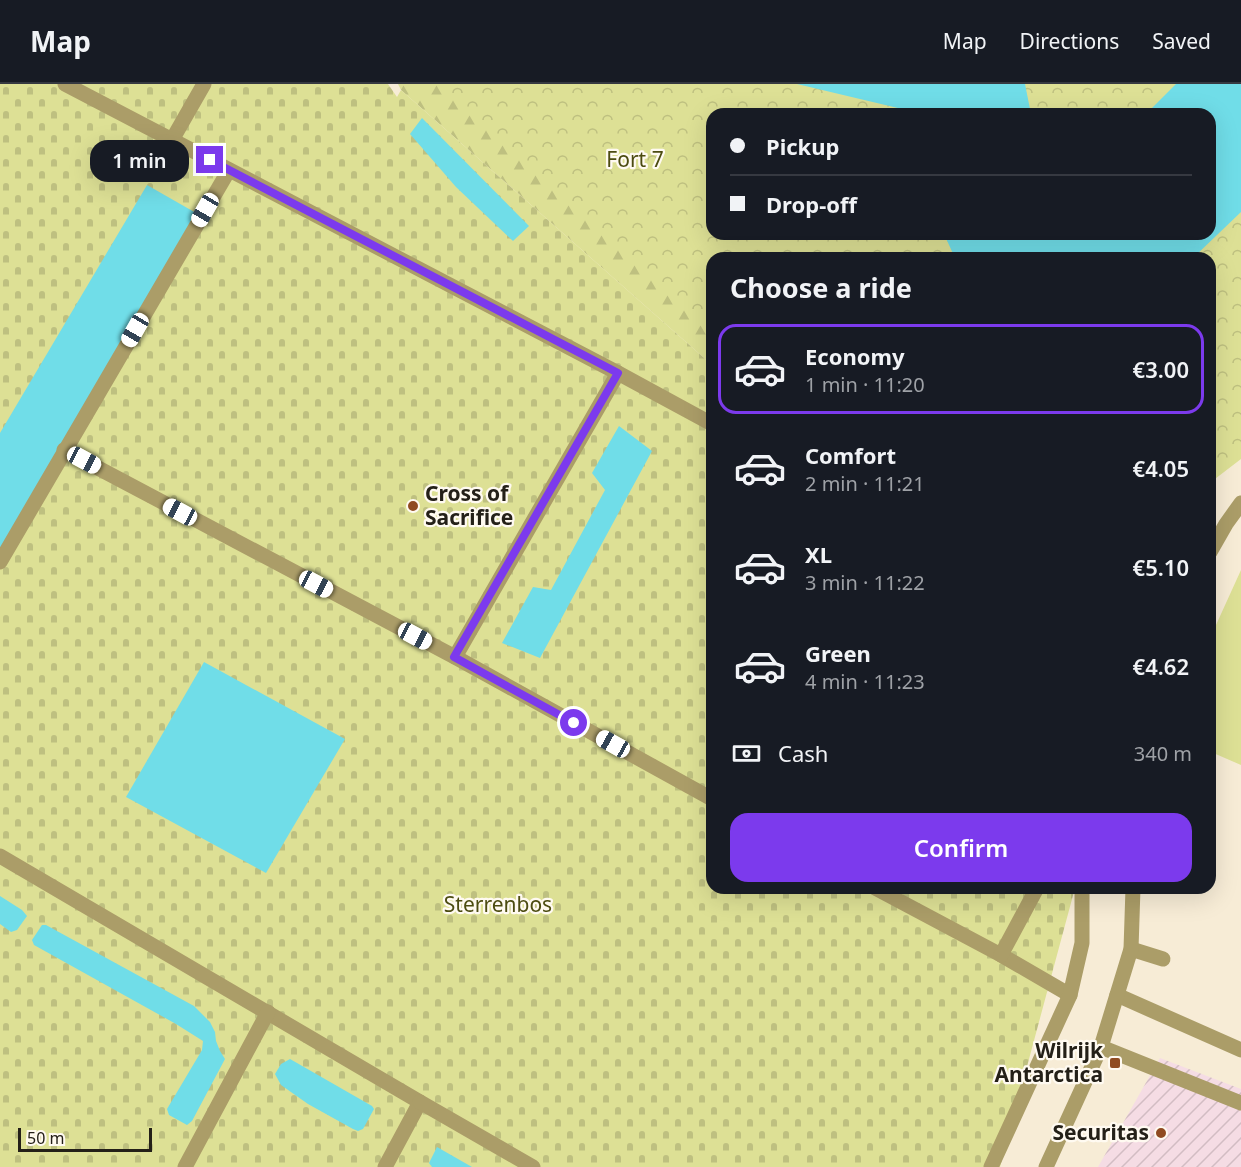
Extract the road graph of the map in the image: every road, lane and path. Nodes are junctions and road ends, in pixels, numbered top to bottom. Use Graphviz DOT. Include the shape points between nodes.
graph roads {
  1 [pos="64,84"];
  2 [pos="204,84"];
  3 [pos="172,140"];
  4 [pos="229,170"];
  5 [pos="618,373"];
  6 [pos="706,421"];
  7 [pos="64,450"];
  8 [pos="1241,503"];
  9 [pos="1216,542"];
  10 [pos="0,562"];
  11 [pos="454,657"];
  12 [pos="706,796"];
  13 [pos="0,856"];
  14 [pos="886,894"];
  15 [pos="1034,894"];
  16 [pos="1082,894"];
  17 [pos="1133,894"];
  18 [pos="1131,949"];
  19 [pos="1001,956"];
  20 [pos="1163,959"];
  21 [pos="1070,995"];
  22 [pos="1117,995"];
  23 [pos="268,1011"];
  24 [pos="1101,1047"];
  25 [pos="1241,1050"];
  26 [pos="420,1102"];
  27 [pos="1241,1103"];
  28 [pos="185,1167"];
  29 [pos="385,1167"];
  30 [pos="533,1167"];
  31 [pos="992,1167"];
  32 [pos="1046,1167"];
  1 -- 3 [label="street"];
  2 -- 3 [label="street"];
  3 -- 4 [label="street"];
  4 -- 5 [label="street"];
  4 -- 7 [label="street"];
  5 -- 6 [label="street"];
  5 -- 11 [label="street"];
  7 -- 10 [label="street"];
  7 -- 11 [label="street"];
  8 -- 9 [label="street"];
  11 -- 12 [label="street"];
  13 -- 23 [label="street"];
  14 -- 19 [label="street"];
  15 -- 19 [label="street"];
  16 -- 21 [label="street" via="1082,943"];
  17 -- 18 [label="street"];
  18 -- 20 [label="street"];
  18 -- 22 [label="street"];
  19 -- 21 [label="street"];
  21 -- 31 [label="street"];
  22 -- 24 [label="street"];
  22 -- 25 [label="street"];
  23 -- 26 [label="street"];
  23 -- 28 [label="street"];
  24 -- 27 [label="street"];
  24 -- 32 [label="street"];
  26 -- 29 [label="street"];
  26 -- 30 [label="street"];
}
